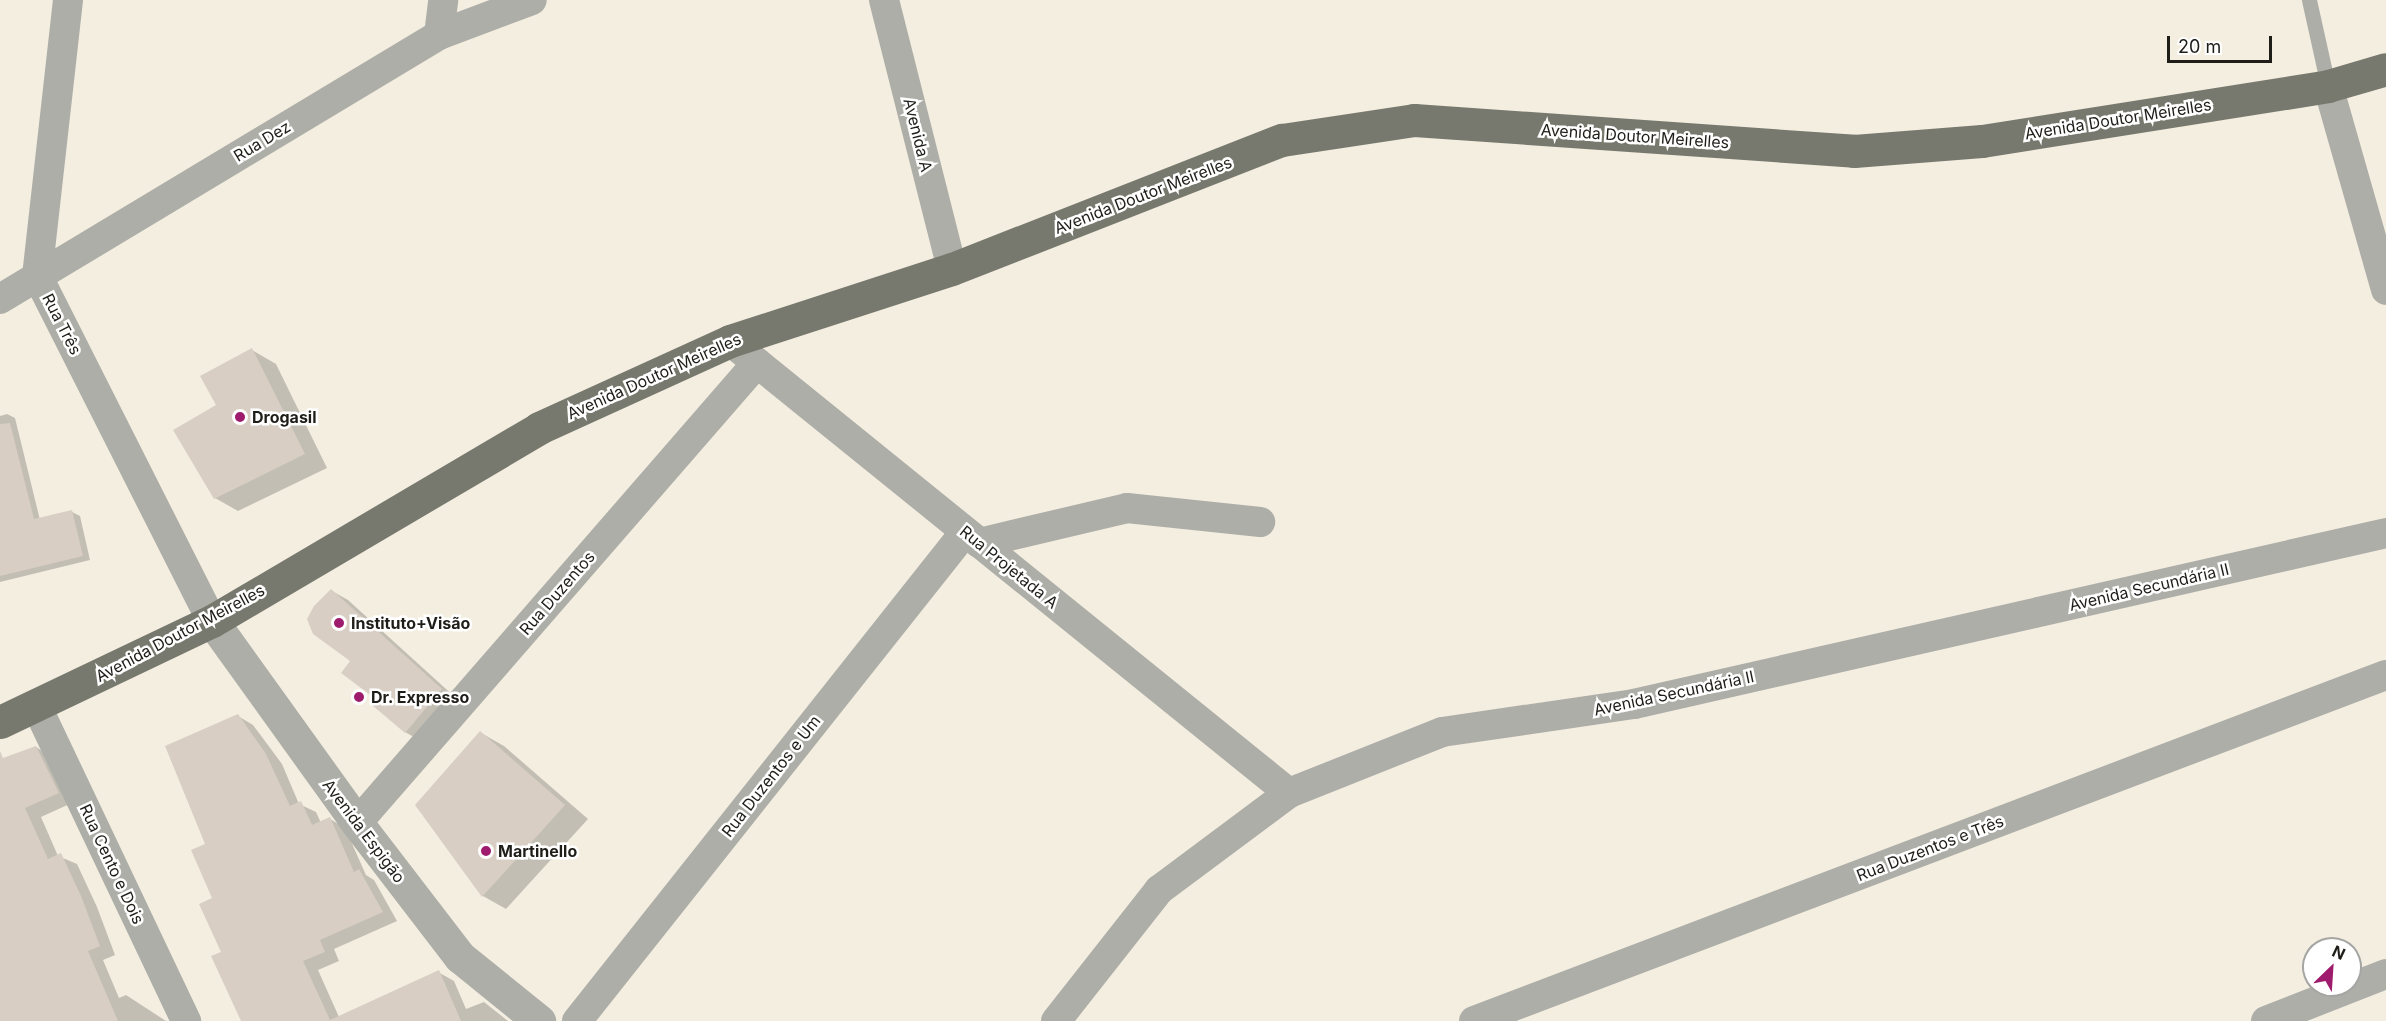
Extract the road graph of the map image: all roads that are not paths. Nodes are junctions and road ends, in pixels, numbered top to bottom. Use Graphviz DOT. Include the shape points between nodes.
graph roads {
  1 [pos="68,0"];
  2 [pos="443,0"];
  3 [pos="532,0"];
  4 [pos="884,0"];
  5 [pos="2309,0"];
  6 [pos="439,35"];
  7 [pos="2386,69"];
  8 [pos="2328,86"];
  9 [pos="952,269"];
  10 [pos="37,275"];
  11 [pos="2386,290"];
  12 [pos="0,299"];
  13 [pos="730,341"];
  14 [pos="757,363"];
  15 [pos="1260,522"];
  16 [pos="2386,533"];
  17 [pos="972,537"];
  18 [pos="212,621"];
  19 [pos="2386,675"];
  20 [pos="37,707"];
  21 [pos="0,722"];
  22 [pos="1289,793"];
  23 [pos="357,823"];
  24 [pos="2386,974"];
  25 [pos="186,1021"];
  26 [pos="539,1021"];
  27 [pos="577,1021"];
  28 [pos="1056,1021"];
  29 [pos="1474,1021"];
  30 [pos="2266,1021"];
  1 -- 10 [label="street, Rua Três"];
  2 -- 6 [label="street"];
  3 -- 6 [label="street, Rua Dez"];
  4 -- 9 [label="street, Avenida A"];
  5 -- 8 [label="lane"];
  6 -- 10 [label="street, Rua Dez"];
  7 -- 8 [label="main road, Avenida Doutor Meirelles"];
  8 -- 9 [label="main road, Avenida Doutor Meirelles" via="1982,141 1854,151 1414,120 1282,140"];
  8 -- 11 [label="street"];
  9 -- 13 [label="main road, Avenida Doutor Meirelles"];
  10 -- 12 [label="street, Rua Dez"];
  10 -- 18 [label="street, Rua Três"];
  13 -- 14 [label="street, Rua Projetada A"];
  13 -- 18 [label="main road, Avenida Doutor Meirelles" via="540,428"];
  14 -- 17 [label="street, Rua Projetada A"];
  14 -- 23 [label="street, Rua Duzentos"];
  15 -- 17 [label="street" via="1127,508"];
  16 -- 22 [label="street, Avenida Secundária II" via="1634,704 1442,732"];
  17 -- 22 [label="street, Rua Projetada A"];
  17 -- 27 [label="street, Rua Duzentos e Um"];
  18 -- 20 [label="main road, Avenida Doutor Meirelles"];
  18 -- 23 [label="street, Avenida Espigão"];
  19 -- 29 [label="street, Rua Duzentos e Três"];
  20 -- 21 [label="main road, Avenida Doutor Meirelles"];
  20 -- 25 [label="street, Rua Cento e Dois"];
  22 -- 28 [label="street, Avenida Secundária II" via="1159,890"];
  23 -- 26 [label="street, Avenida Espigão" via="460,957"];
  24 -- 30 [label="street"];
}
